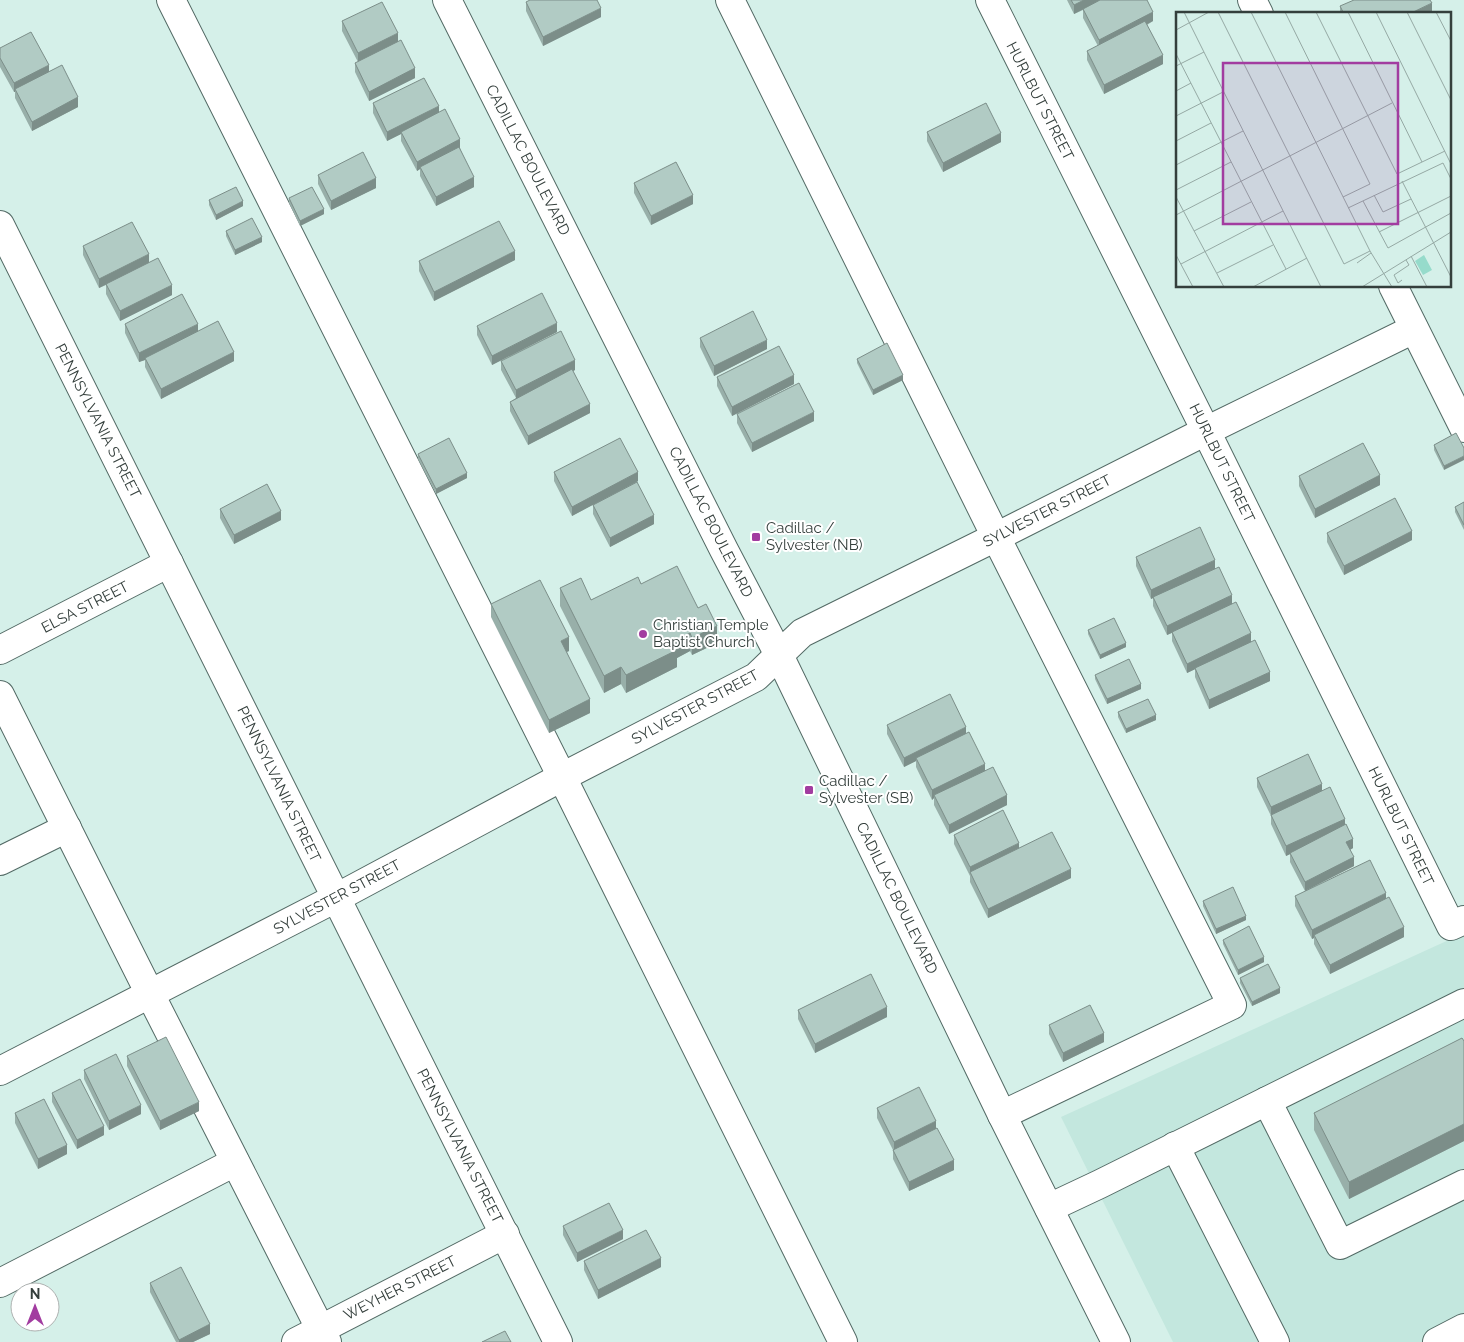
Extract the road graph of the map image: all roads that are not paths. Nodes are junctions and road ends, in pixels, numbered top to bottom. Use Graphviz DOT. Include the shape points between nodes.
graph roads {
  1 [pos="171,0"];
  2 [pos="447,0"];
  3 [pos="730,0"];
  4 [pos="990,0"];
  5 [pos="1252,0"];
  6 [pos="1258,12"];
  7 [pos="2,236"];
  8 [pos="1394,288"];
  9 [pos="1414,329"];
  10 [pos="1464,428"];
  11 [pos="1206,431"];
  12 [pos="996,537"];
  13 [pos="169,563"];
  14 [pos="0,650"];
  15 [pos="779,655"];
  16 [pos="0,695"];
  17 [pos="562,777"];
  18 [pos="67,828"];
  19 [pos="0,862"];
  20 [pos="336,898"];
  21 [pos="1458,923"];
  22 [pos="150,994"];
  23 [pos="1464,1003"];
  24 [pos="0,1071"];
  25 [pos="1267,1101"];
  26 [pos="1002,1114"];
  27 [pos="1175,1146"];
  28 [pos="235,1162"];
  29 [pos="1464,1184"];
  30 [pos="1049,1208"];
  31 [pos="505,1234"];
  32 [pos="0,1283"];
  33 [pos="1464,1328"];
  34 [pos="323,1336"];
  35 [pos="296,1342"];
  36 [pos="558,1342"];
  37 [pos="843,1342"];
  38 [pos="1116,1342"];
  39 [pos="1275,1342"];
  40 [pos="1436,1342"];
  1 -- 17 [label="street"];
  2 -- 15 [label="street, CADILLAC BOULEVARD"];
  3 -- 12 [label="street"];
  4 -- 11 [label="street, HURLBUT STREET"];
  5 -- 6 [label="street"];
  7 -- 13 [label="street, PENNSYLVANIA STREET"];
  8 -- 9 [label="street"];
  9 -- 10 [label="street"];
  9 -- 11 [label="street, SYLVESTER STREET"];
  11 -- 12 [label="street, SYLVESTER STREET"];
  11 -- 21 [label="street, HURLBUT STREET"];
  12 -- 15 [label="street, SYLVESTER STREET" via="802,633"];
  12 -- 26 [label="street" via="1232,1005"];
  13 -- 14 [label="street, ELSA STREET"];
  13 -- 20 [label="street, PENNSYLVANIA STREET"];
  15 -- 17 [label="street, SYLVESTER STREET" via="756,677"];
  15 -- 26 [label="street, CADILLAC BOULEVARD"];
  16 -- 18 [label="street"];
  17 -- 20 [label="street, SYLVESTER STREET"];
  17 -- 37 [label="street"];
  18 -- 19 [label="street"];
  18 -- 22 [label="street"];
  20 -- 22 [label="street, SYLVESTER STREET"];
  20 -- 31 [label="street, PENNSYLVANIA STREET"];
  22 -- 24 [label="street, SYLVESTER STREET"];
  22 -- 28 [label="street"];
  23 -- 25 [label="street"];
  25 -- 27 [label="street"];
  25 -- 29 [label="street" via="1340,1246"];
  26 -- 30 [label="street, CADILLAC BOULEVARD"];
  27 -- 30 [label="street"];
  27 -- 39 [label="street"];
  28 -- 32 [label="street"];
  28 -- 34 [label="street"];
  30 -- 38 [label="street, CADILLAC BOULEVARD"];
  31 -- 34 [label="street, WEYHER STREET"];
  31 -- 36 [label="street, PENNSYLVANIA STREET"];
  33 -- 40 [label="street"];
  34 -- 35 [label="street, WEYHER STREET"];
}
